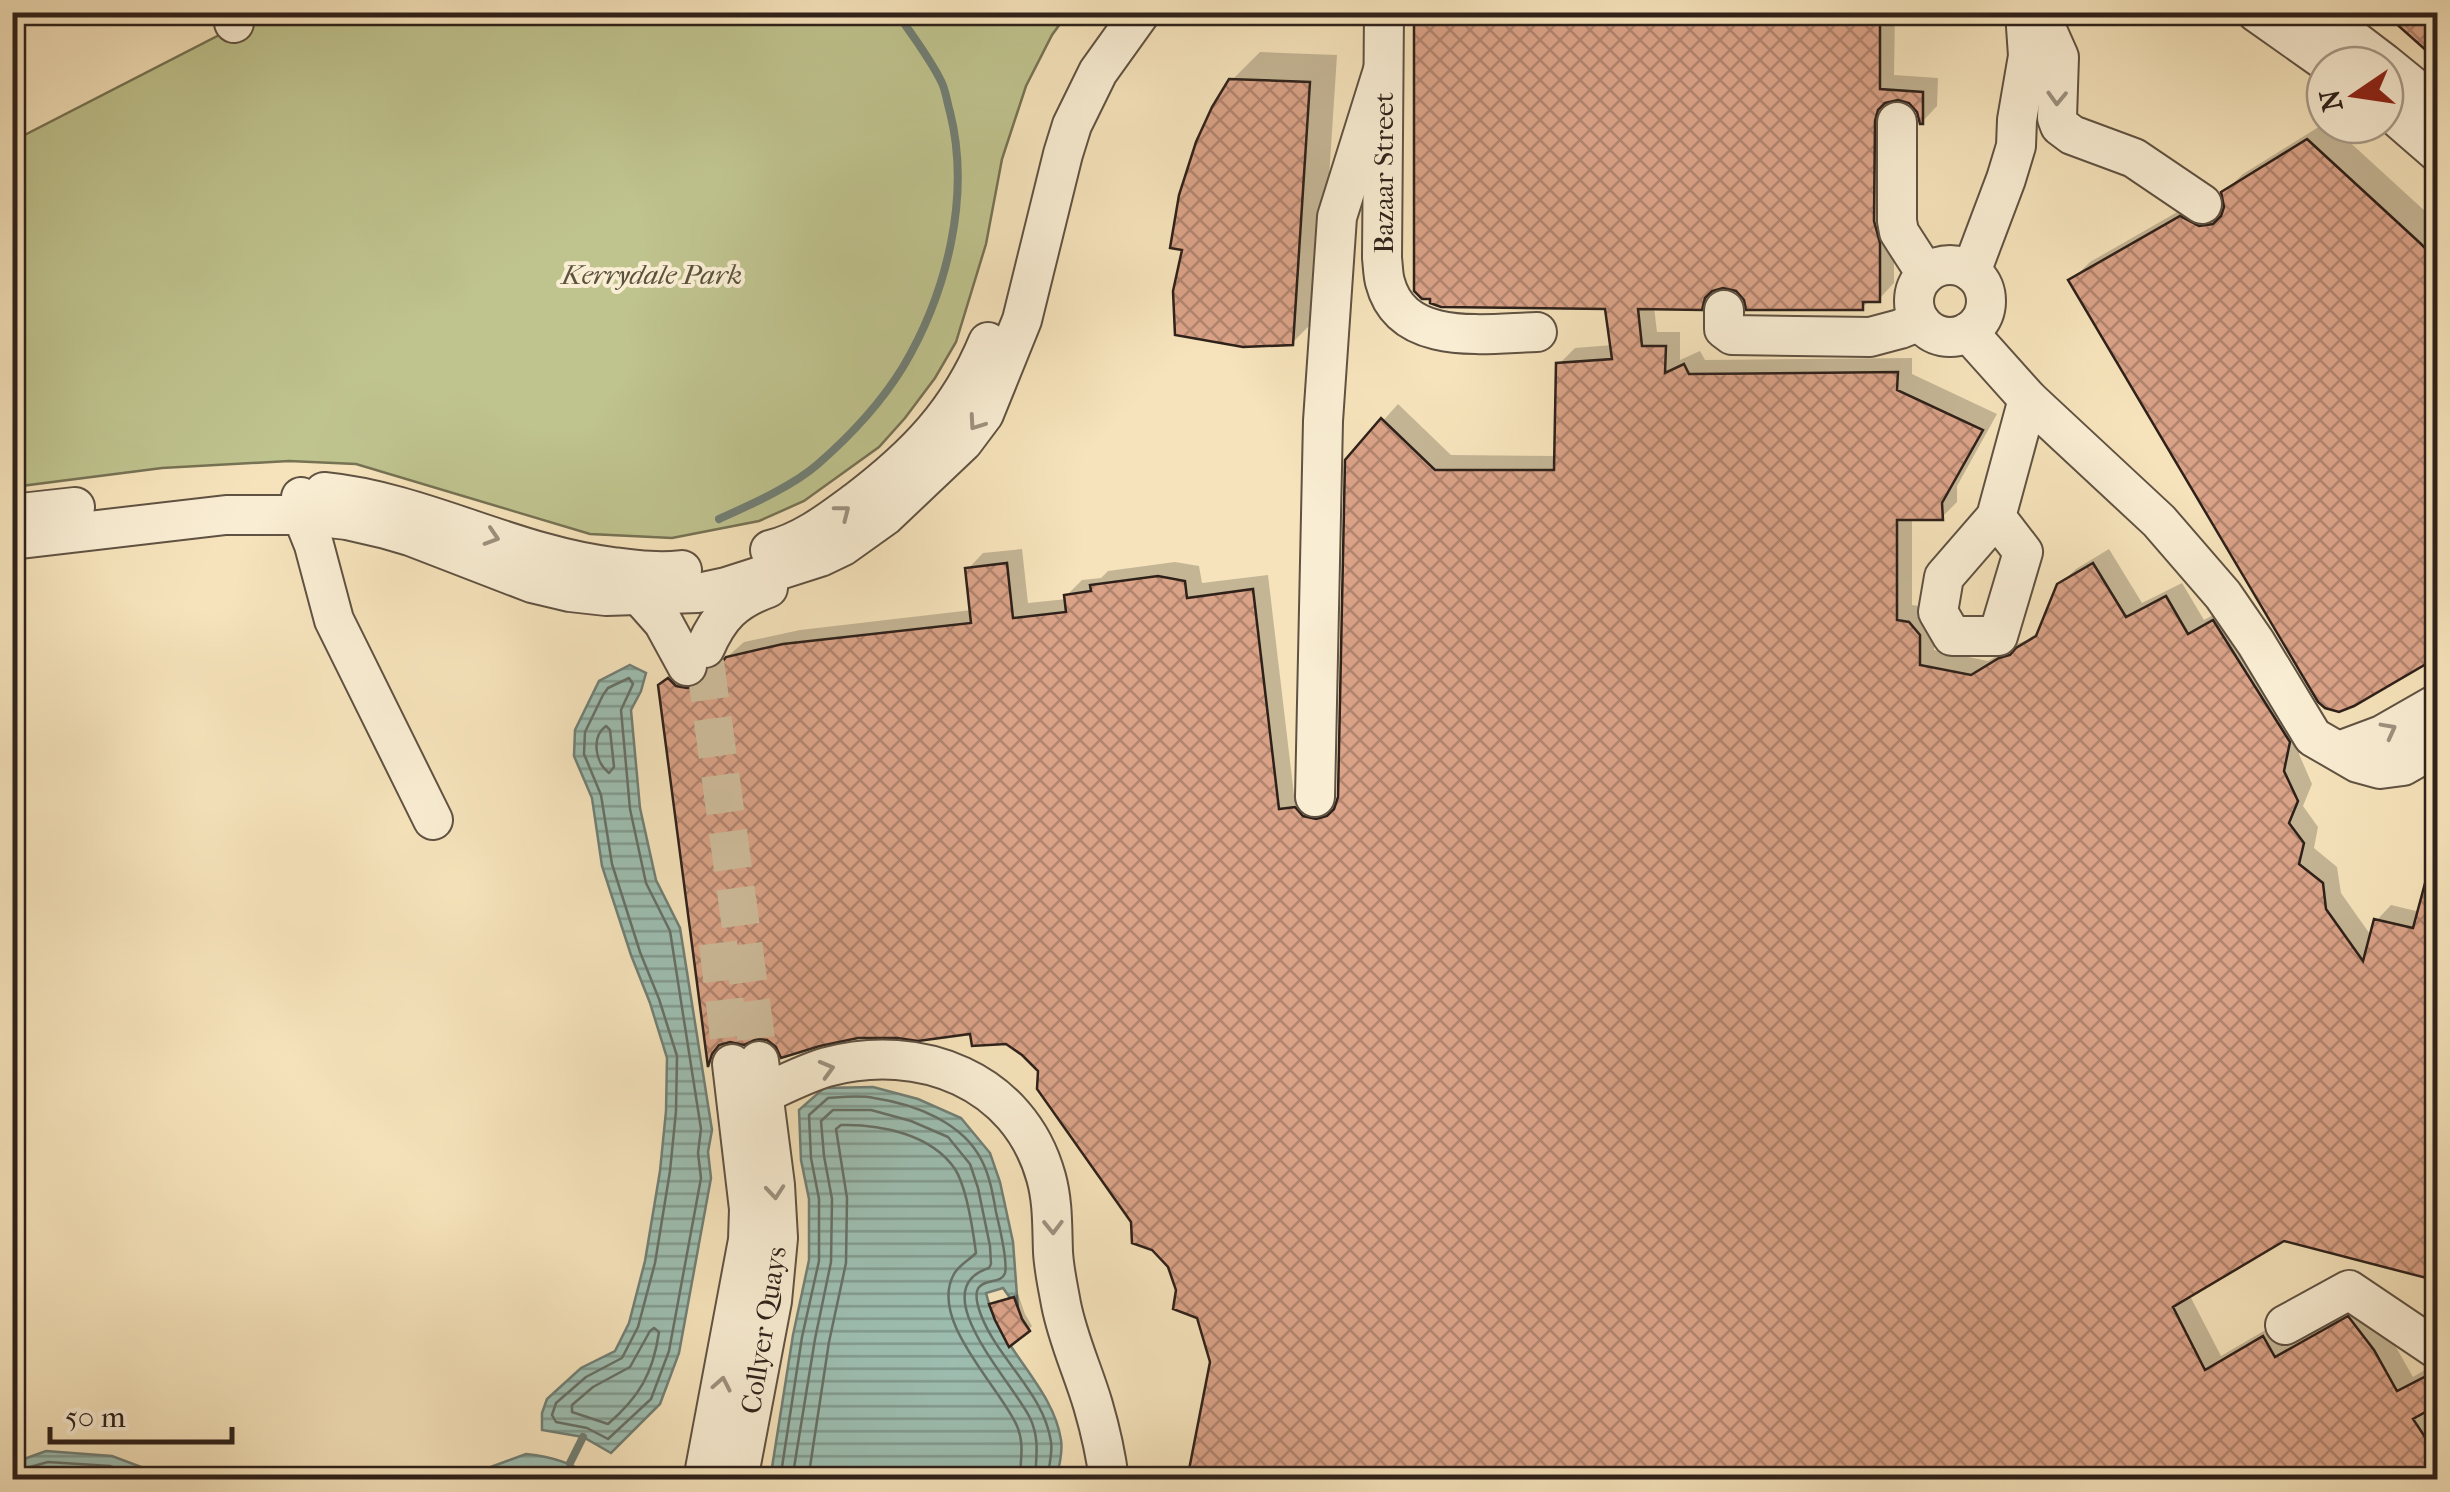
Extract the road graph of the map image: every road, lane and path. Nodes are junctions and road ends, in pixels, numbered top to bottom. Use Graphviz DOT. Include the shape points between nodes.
graph roads {
  1 [pos="1112,12"];
  2 [pos="1141,12"];
  3 [pos="1384,12"];
  4 [pos="2290,18"];
  5 [pos="2035,25"];
  6 [pos="2314,45"];
  7 [pos="1383,70"];
  8 [pos="2438,107"];
  9 [pos="1897,122"];
  10 [pos="2405,124"];
  11 [pos="2438,153"];
  12 [pos="2202,204"];
  13 [pos="1972,272"];
  14 [pos="1926,274"];
  15 [pos="1724,310"];
  16 [pos="1920,320"];
  17 [pos="1538,332"];
  18 [pos="1968,332"];
  19 [pos="2028,399"];
  20 [pos="301,502"];
  21 [pos="12,514"];
  22 [pos="1996,517"];
  23 [pos="12,540"];
  24 [pos="796,566"];
  25 [pos="690,585"];
  26 [pos="640,596"];
  27 [pos="699,658"];
  28 [pos="2438,703"];
  29 [pos="2438,746"];
  30 [pos="2339,752"];
  31 [pos="1315,797"];
  32 [pos="433,820"];
  33 [pos="748,1081"];
  34 [pos="2285,1325"];
  35 [pos="2438,1350"];
  36 [pos="703,1480"];
  37 [pos="738,1480"];
  38 [pos="1109,1480"];
  25 -- 1 [label="street, one-way" via="834,519 945,420 999,315 1044,136 1084,51"];
  2 -- 24 [label="street, one-way" via="1106,59 1072,125 1032,288 984,414 885,516 843,546"];
  3 -- 7 [label="street, Bazaar Street"];
  4 -- 6 [label="street"];
  4 -- 8 [label="street" via="2384,63"];
  5 -- 12 [label="street, one-way" via="2059,57 2060,126 2134,158"];
  5 -- 13 [label="street" via="2016,146"];
  7 -- 17 [label="street, Bazaar Street" via="1382,258 1396,304 1427,329"];
  7 -- 31 [label="street" via="1337,217 1322,421"];
  9 -- 14 [label="street" via="1896,221"];
  10 -- 11 [label="street"];
  13 -- 14 [label="street" via="1951,264"];
  13 -- 18 [label="street" via="1986,303"];
  14 -- 16 [label="street" via="1914,299"];
  15 -- 16 [label="street" via="1724,329 1732,335 1870,337"];
  16 -- 18 [label="street" via="1947,337"];
  18 -- 19 [label="street"];
  19 -- 22 [label="street"];
  19 -- 30 [label="street" via="2158,521 2223,595 2313,737"];
  20 -- 21 [label="street" via="230,490"];
  20 -- 23 [label="street"];
  20 -- 25 [label="street, one-way" via="345,494 387,502 576,563 653,572"];
  20 -- 26 [label="street" via="532,583"];
  20 -- 32 [label="street" via="334,620"];
  24 -- 25 [label="street" via="726,587"];
  24 -- 27 [label="street" via="786,582 728,610"];
  25 -- 26 [label="street"];
  25 -- 27 [label="street"];
  26 -- 27 [label="street"];
  30 -- 28 [label="street, one-way"];
  29 -- 30 [label="street" via="2403,766 2380,769"];
  36 -- 33 [label="street, Collyer Quays, one-way" via="748,1240"];
  33 -- 37 [label="street, Collyer Quays, one-way" via="775,1185 777,1256"];
  33 -- 38 [label="street, one-way" via="900,1061 964,1076 1002,1101 1046,1177 1062,1310"];
  34 -- 35 [label="street" via="2349,1290"];
}
